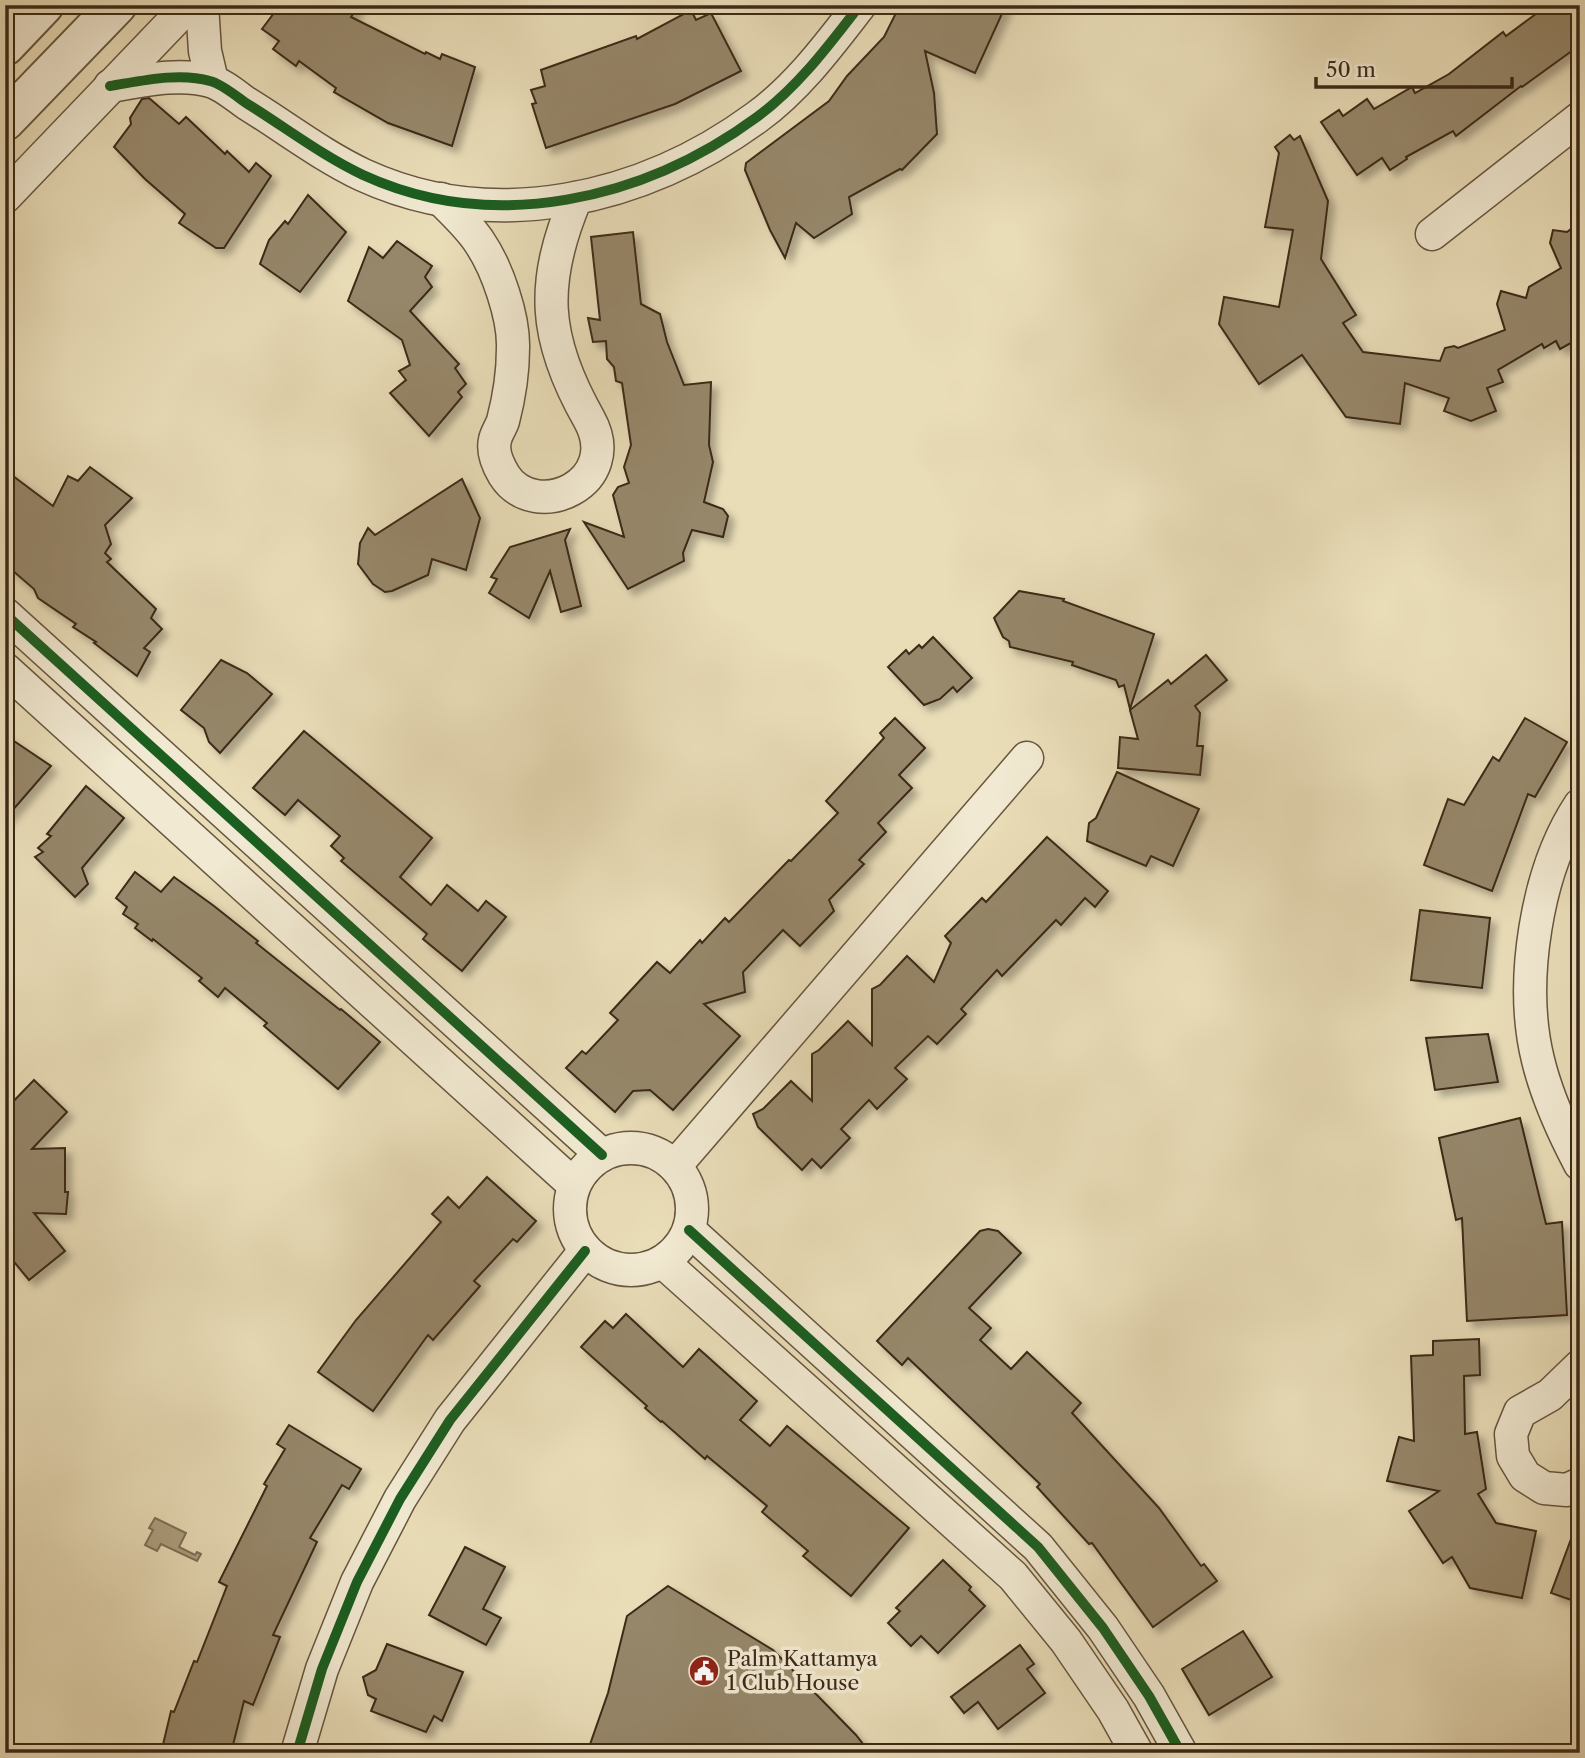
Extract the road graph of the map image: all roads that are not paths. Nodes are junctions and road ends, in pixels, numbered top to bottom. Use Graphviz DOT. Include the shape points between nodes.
graph roads {
  1 [pos="44,5"];
  2 [pos="117,5"];
  3 [pos="188,5"];
  4 [pos="202,5"];
  5 [pos="860,5"];
  6 [pos="5,46"];
  7 [pos="212,81"];
  8 [pos="110,86"];
  9 [pos="1580,118"];
  10 [pos="5,121"];
  11 [pos="5,197"];
  12 [pos="576,198"];
  13 [pos="442,199"];
  14 [pos="1432,234"];
  15 [pos="5,614"];
  16 [pos="5,669"];
  17 [pos="1027,758"];
  18 [pos="1580,805"];
  19 [pos="601,1154"];
  20 [pos="1580,1164"];
  21 [pos="675,1166"];
  22 [pos="574,1185"];
  23 [pos="689,1230"];
  24 [pos="585,1251"];
  25 [pos="663,1262"];
  26 [pos="1580,1366"];
  27 [pos="1580,1484"];
  28 [pos="297,1753"];
  29 [pos="1137,1753"];
  30 [pos="1181,1753"];
  1 -- 6 [label="street"];
  2 -- 10 [label="street"];
  3 -- 8 [label="street"];
  4 -- 7 [label="street"];
  5 -- 12 [label="street" via="814,65 758,117 694,158 624,187"];
  7 -- 8 [label="street" via="178,78"];
  7 -- 13 [label="street" via="316,150 363,175 415,195"];
  8 -- 11 [label="street"];
  9 -- 14 [label="street"];
  12 -- 13 [label="street" via="550,204 470,204"];
  12 -- 13 [label="street" via="557,248 551,315 558,355 597,434 598,454 578,487 560,496 540,497 506,479 497,462 494,442 508,399 514,345 504,291 480,243"];
  15 -- 19 [label="street"];
  16 -- 22 [label="street"];
  17 -- 21 [label="street"];
  18 -- 20 [label="street" via="1549,870 1534,932 1530,995 1538,1058 1556,1118"];
  19 -- 21 [label="street" via="640,1148"];
  19 -- 22 [label="street" via="585,1167"];
  21 -- 23 [label="street" via="690,1189"];
  22 -- 24 [label="street" via="571,1226"];
  23 -- 25 [label="street" via="679,1248"];
  23 -- 30 [label="street" via="1038,1547 1103,1628"];
  24 -- 25 [label="street" via="622,1270 643,1270"];
  24 -- 28 [label="street" via="450,1420 400,1499 357,1582 322,1669"];
  25 -- 29 [label="street" via="1013,1576 1066,1641"];
  26 -- 27 [label="street" via="1550,1395 1520,1412 1511,1433 1513,1456 1525,1476 1544,1488 1567,1490"];
}
